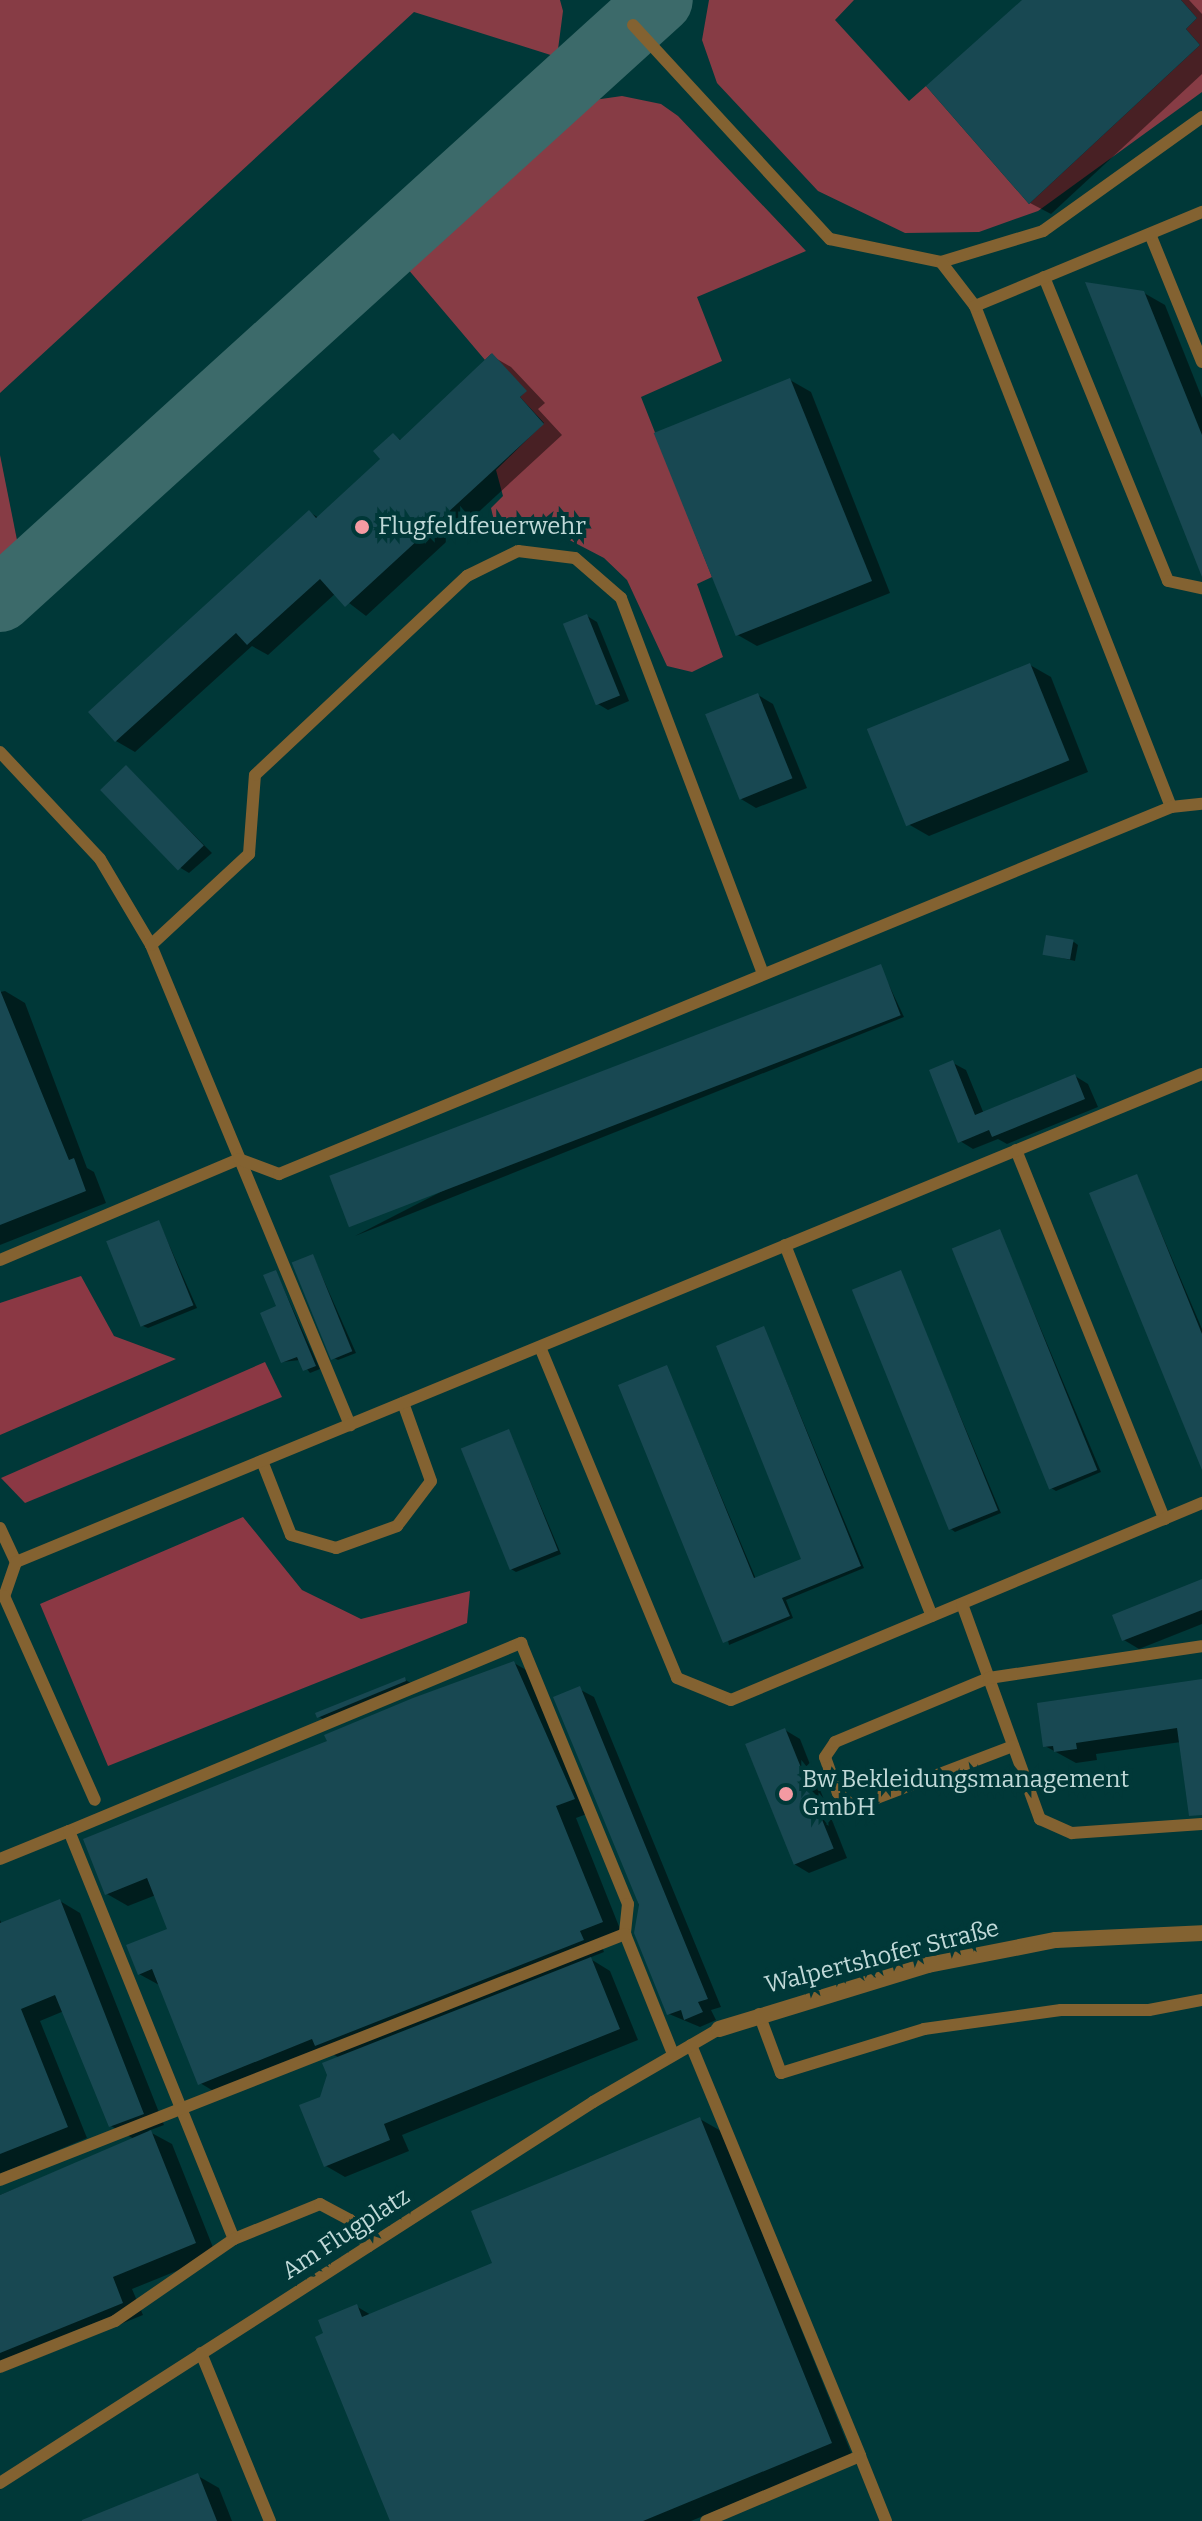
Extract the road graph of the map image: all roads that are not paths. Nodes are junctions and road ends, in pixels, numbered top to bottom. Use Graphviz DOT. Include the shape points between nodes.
graph roads {
  1 [pos="633,25"];
  2 [pos="1202,117"];
  3 [pos="1202,212"];
  4 [pos="1150,234"];
  5 [pos="941,262"];
  6 [pos="1044,277"];
  7 [pos="975,306"];
  8 [pos="1202,362"];
  9 [pos="1202,588"];
  10 [pos="0,752"];
  11 [pos="1202,804"];
  12 [pos="1171,807"];
  13 [pos="151,945"];
  14 [pos="762,971"];
  15 [pos="1202,1074"];
  16 [pos="1016,1150"];
  17 [pos="239,1159"];
  18 [pos="785,1245"];
  19 [pos="0,1260"];
  20 [pos="540,1347"];
  21 [pos="403,1403"];
  22 [pos="350,1425"];
  23 [pos="262,1461"];
  24 [pos="1202,1503"];
  25 [pos="1164,1519"];
  26 [pos="0,1528"];
  27 [pos="16,1562"];
  28 [pos="962,1604"];
  29 [pos="932,1616"];
  30 [pos="1202,1646"];
  31 [pos="989,1678"];
  32 [pos="1013,1746"];
  33 [pos="95,1800"];
  34 [pos="1202,1824"];
  35 [pos="69,1831"];
  36 [pos="0,1859"];
  37 [pos="1202,1933"];
  38 [pos="625,1934"];
  39 [pos="1202,2000"];
  40 [pos="759,2014"];
  41 [pos="719,2029"];
  42 [pos="691,2045"];
  43 [pos="673,2054"];
  44 [pos="181,2109"];
  45 [pos="0,2180"];
  46 [pos="234,2239"];
  47 [pos="368,2246"];
  48 [pos="201,2353"];
  49 [pos="0,2367"];
  50 [pos="860,2456"];
  51 [pos="0,2483"];
  52 [pos="270,2521"];
  53 [pos="706,2521"];
  54 [pos="886,2521"];
  1 -- 5 [label="lane" via="830,239"];
  2 -- 5 [label="lane" via="1043,231"];
  3 -- 4 [label="lane"];
  4 -- 6 [label="lane"];
  4 -- 8 [label="lane"];
  5 -- 7 [label="lane"];
  6 -- 7 [label="lane"];
  6 -- 9 [label="lane" via="1168,581"];
  7 -- 12 [label="lane"];
  10 -- 13 [label="lane" via="100,859"];
  11 -- 12 [label="lane"];
  12 -- 14 [label="lane"];
  13 -- 14 [label="lane" via="249,854 255,775 467,576 518,551 575,558 621,598"];
  13 -- 17 [label="lane"];
  14 -- 17 [label="lane" via="279,1174"];
  15 -- 16 [label="lane"];
  16 -- 18 [label="lane"];
  16 -- 25 [label="lane"];
  17 -- 19 [label="lane"];
  17 -- 22 [label="lane"];
  18 -- 20 [label="lane"];
  18 -- 29 [label="lane"];
  20 -- 21 [label="lane"];
  20 -- 29 [label="lane" via="677,1678 731,1700"];
  21 -- 22 [label="lane"];
  21 -- 23 [label="lane" via="431,1481 397,1526 336,1548 291,1535"];
  22 -- 23 [label="lane"];
  23 -- 27 [label="lane"];
  24 -- 25 [label="lane"];
  25 -- 28 [label="lane"];
  26 -- 27 [label="lane"];
  27 -- 33 [label="lane" via="4,1596"];
  28 -- 29 [label="lane"];
  28 -- 31 [label="lane"];
  30 -- 31 [label="lane"];
  31 -- 32 [label="lane"];
  31 -- 32 [label="lane" via="835,1742 825,1757 829,1769 838,1793 853,1807"];
  32 -- 34 [label="lane" via="1040,1819 1072,1833"];
  35 -- 36 [label="lane"];
  35 -- 38 [label="lane" via="521,1643 628,1904"];
  35 -- 44 [label="lane"];
  37 -- 40 [label="street, Walpertshofer Straße" via="1056,1940 928,1965"];
  38 -- 43 [label="lane"];
  38 -- 44 [label="lane"];
  39 -- 40 [label="lane" via="1149,2010 1061,2010 924,2029 781,2073"];
  40 -- 41 [label="street, Walpertshofer Straße"];
  41 -- 42 [label="lane, Am Flugplatz"];
  42 -- 43 [label="lane, Am Flugplatz"];
  42 -- 50 [label="lane"];
  43 -- 47 [label="lane, Am Flugplatz"];
  44 -- 45 [label="lane"];
  44 -- 46 [label="lane"];
  46 -- 47 [label="lane" via="320,2204 350,2220"];
  46 -- 49 [label="lane" via="115,2321"];
  47 -- 48 [label="lane, Am Flugplatz"];
  48 -- 51 [label="lane, Am Flugplatz"];
  48 -- 52 [label="lane"];
  50 -- 53 [label="lane"];
  50 -- 54 [label="lane"];
}
